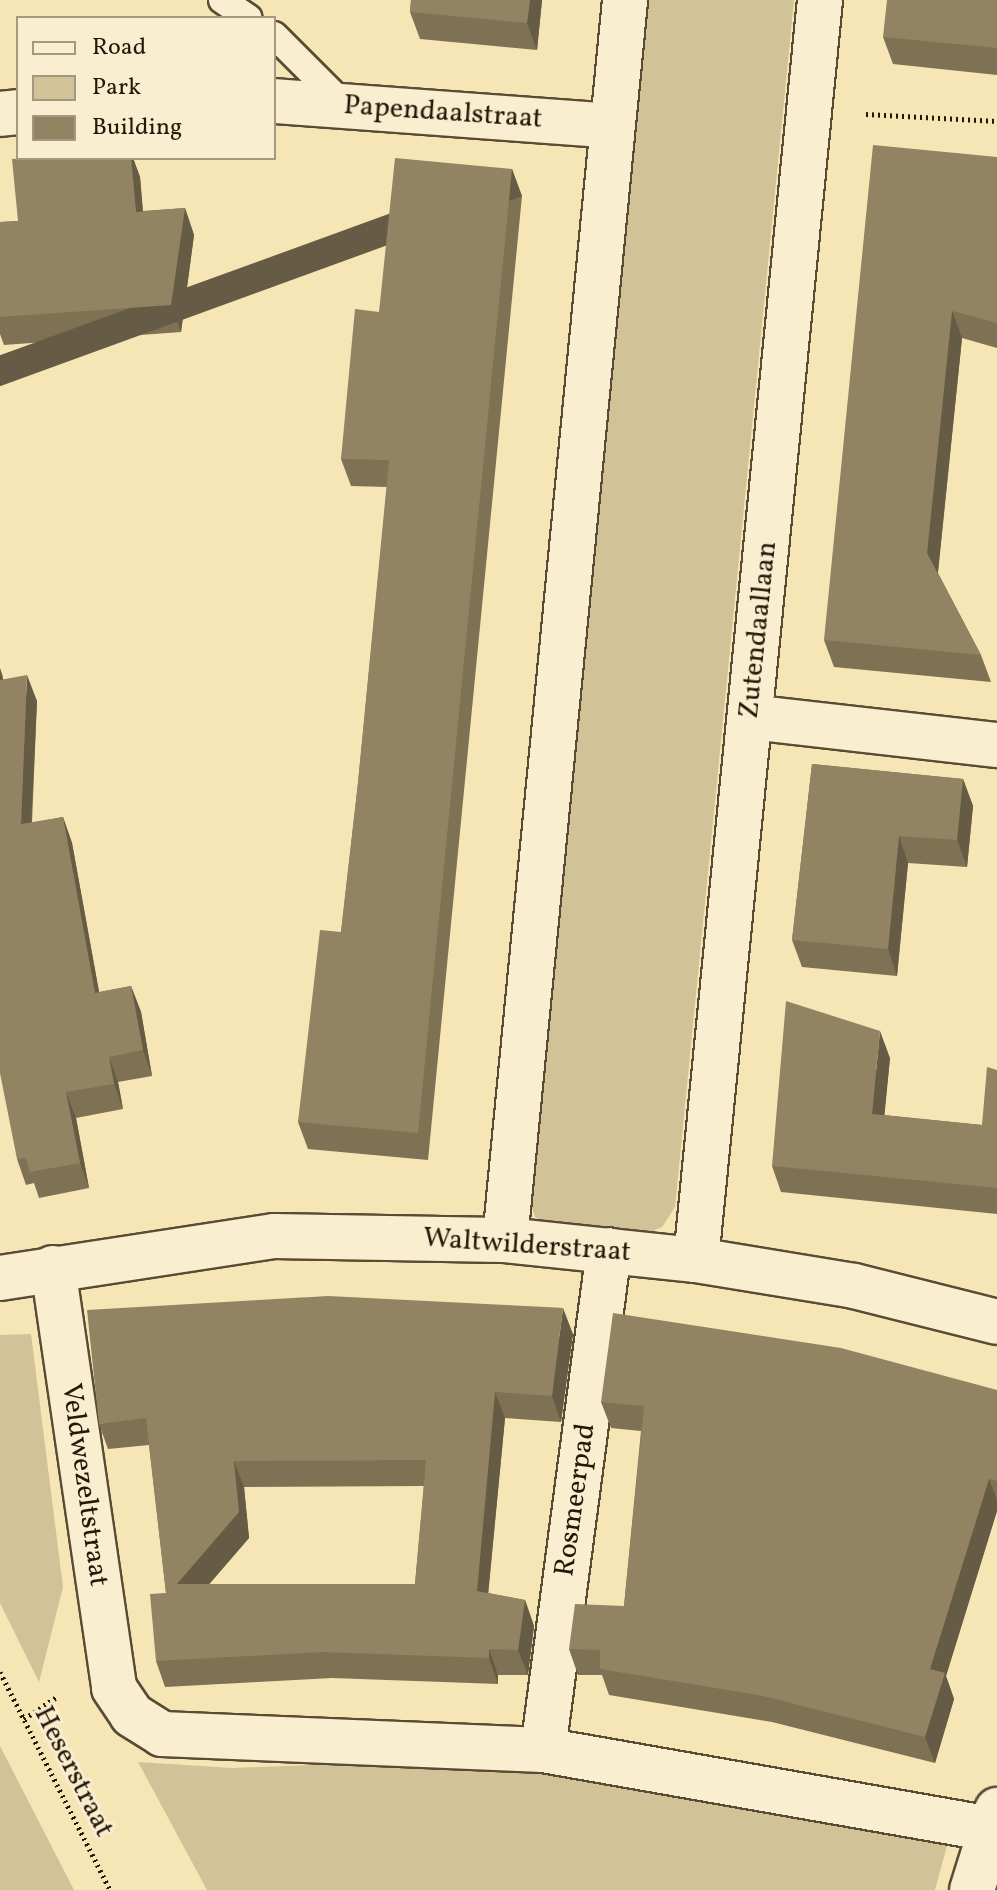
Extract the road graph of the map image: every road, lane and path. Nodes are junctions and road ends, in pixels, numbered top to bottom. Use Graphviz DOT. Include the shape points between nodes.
graph roads {
  1 [pos="222,0"];
  2 [pos="625,0"];
  3 [pos="820,0"];
  4 [pos="246,16"];
  5 [pos="276,37"];
  6 [pos="276,101"];
  7 [pos="343,104"];
  8 [pos="809,111"];
  9 [pos="997,121"];
  10 [pos="611,126"];
  11 [pos="750,717"];
  12 [pos="997,745"];
  13 [pos="505,1240"];
  14 [pos="609,1250"];
  15 [pos="696,1260"];
  16 [pos="53,1268"];
  17 [pos="0,1278"];
  18 [pos="997,1322"];
  19 [pos="0,1672"];
  20 [pos="543,1750"];
  21 [pos="994,1820"];
  22 [pos="110,1890"];
  23 [pos="972,1890"];
  1 -- 4 [label="lane"];
  2 -- 10 [label="street"];
  3 -- 8 [label="street, Zutendaallaan"];
  5 -- 7 [label="lane"];
  6 -- 7 [label="street, Papendaalstraat"];
  7 -- 10 [label="street, Papendaalstraat"];
  8 -- 9 [label="path"];
  8 -- 11 [label="street, Zutendaallaan"];
  10 -- 13 [label="street"];
  11 -- 12 [label="street"];
  11 -- 15 [label="street, Zutendaallaan"];
  13 -- 14 [label="street, Waltwilderstraat"];
  13 -- 16 [label="street, Waltwilderstraat" via="274,1236"];
  14 -- 15 [label="street, Waltwilderstraat"];
  14 -- 20 [label="street, Rosmeerpad"];
  15 -- 18 [label="street, Waltwilderstraat" via="854,1286"];
  16 -- 17 [label="street"];
  16 -- 20 [label="street, Veldwezeltstraat" via="114,1688 132,1715 162,1734"];
  19 -- 22 [label="path, Heserstraat"];
  20 -- 21 [label="street"];
  21 -- 23 [label="street"];
}
